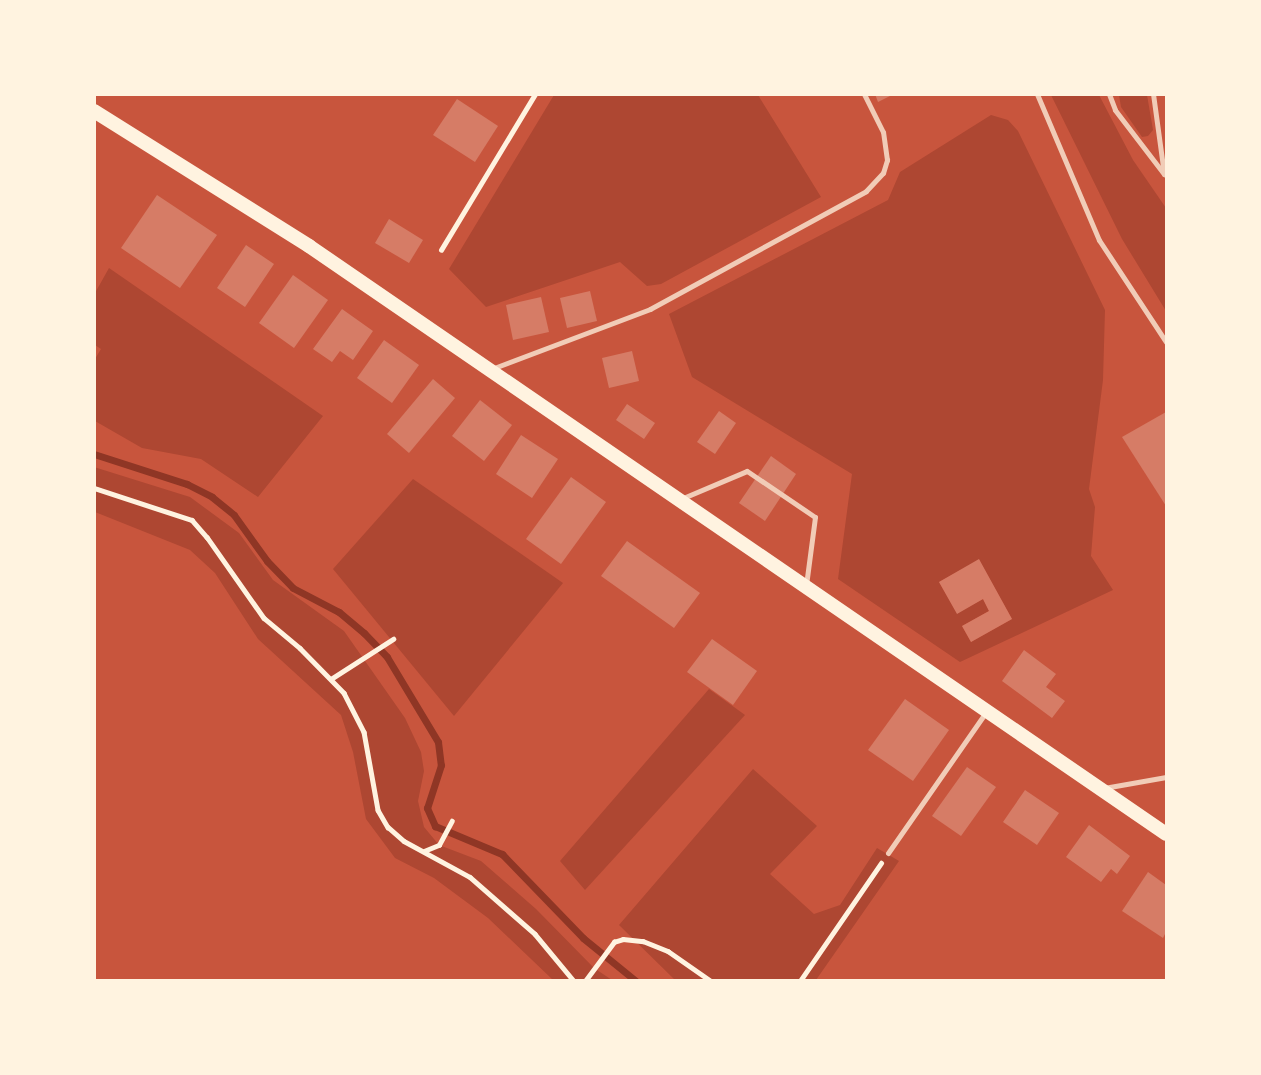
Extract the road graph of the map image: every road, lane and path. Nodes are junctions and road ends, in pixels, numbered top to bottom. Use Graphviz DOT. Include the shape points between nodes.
graph roads {
  1 [pos="535,94"];
  2 [pos="864,94"];
  3 [pos="1037,94"];
  4 [pos="1109,94"];
  5 [pos="1153,94"];
  6 [pos="94,111"];
  7 [pos="1165,176"];
  8 [pos="440,250"];
  9 [pos="1167,342"];
  10 [pos="490,370"];
  11 [pos="94,488"];
  12 [pos="680,499"];
  13 [pos="806,585"];
  14 [pos="393,639"];
  15 [pos="331,679"];
  16 [pos="987,710"];
  17 [pos="1167,777"];
  18 [pos="1101,789"];
  19 [pos="452,821"];
  20 [pos="1167,834"];
  21 [pos="424,851"];
  22 [pos="888,853"];
  23 [pos="574,981"];
  24 [pos="585,981"];
  25 [pos="711,981"];
  26 [pos="800,981"];
  1 -- 8 [label="path"];
  2 -- 10 [label="lane" via="883,131 887,160 883,173 866,191 650,309"];
  3 -- 9 [label="lane" via="1099,240"];
  4 -- 7 [label="lane" via="1115,110"];
  5 -- 7 [label="lane"];
  6 -- 10 [label="main road" via="309,247"];
  10 -- 12 [label="main road"];
  11 -- 15 [label="path" via="192,520 264,618"];
  12 -- 13 [label="main road"];
  12 -- 13 [label="lane" via="747,471 782,494 815,517"];
  13 -- 16 [label="main road"];
  14 -- 15 [label="path"];
  15 -- 21 [label="path" via="344,693 364,732 378,810 388,827"];
  16 -- 18 [label="main road"];
  16 -- 22 [label="lane"];
  17 -- 18 [label="lane"];
  18 -- 20 [label="main road"];
  19 -- 21 [label="path" via="439,845"];
  21 -- 23 [label="path" via="470,877 535,934"];
  22 -- 26 [label="path"];
  24 -- 25 [label="path" via="614,942 624,939 655,946"];
}
